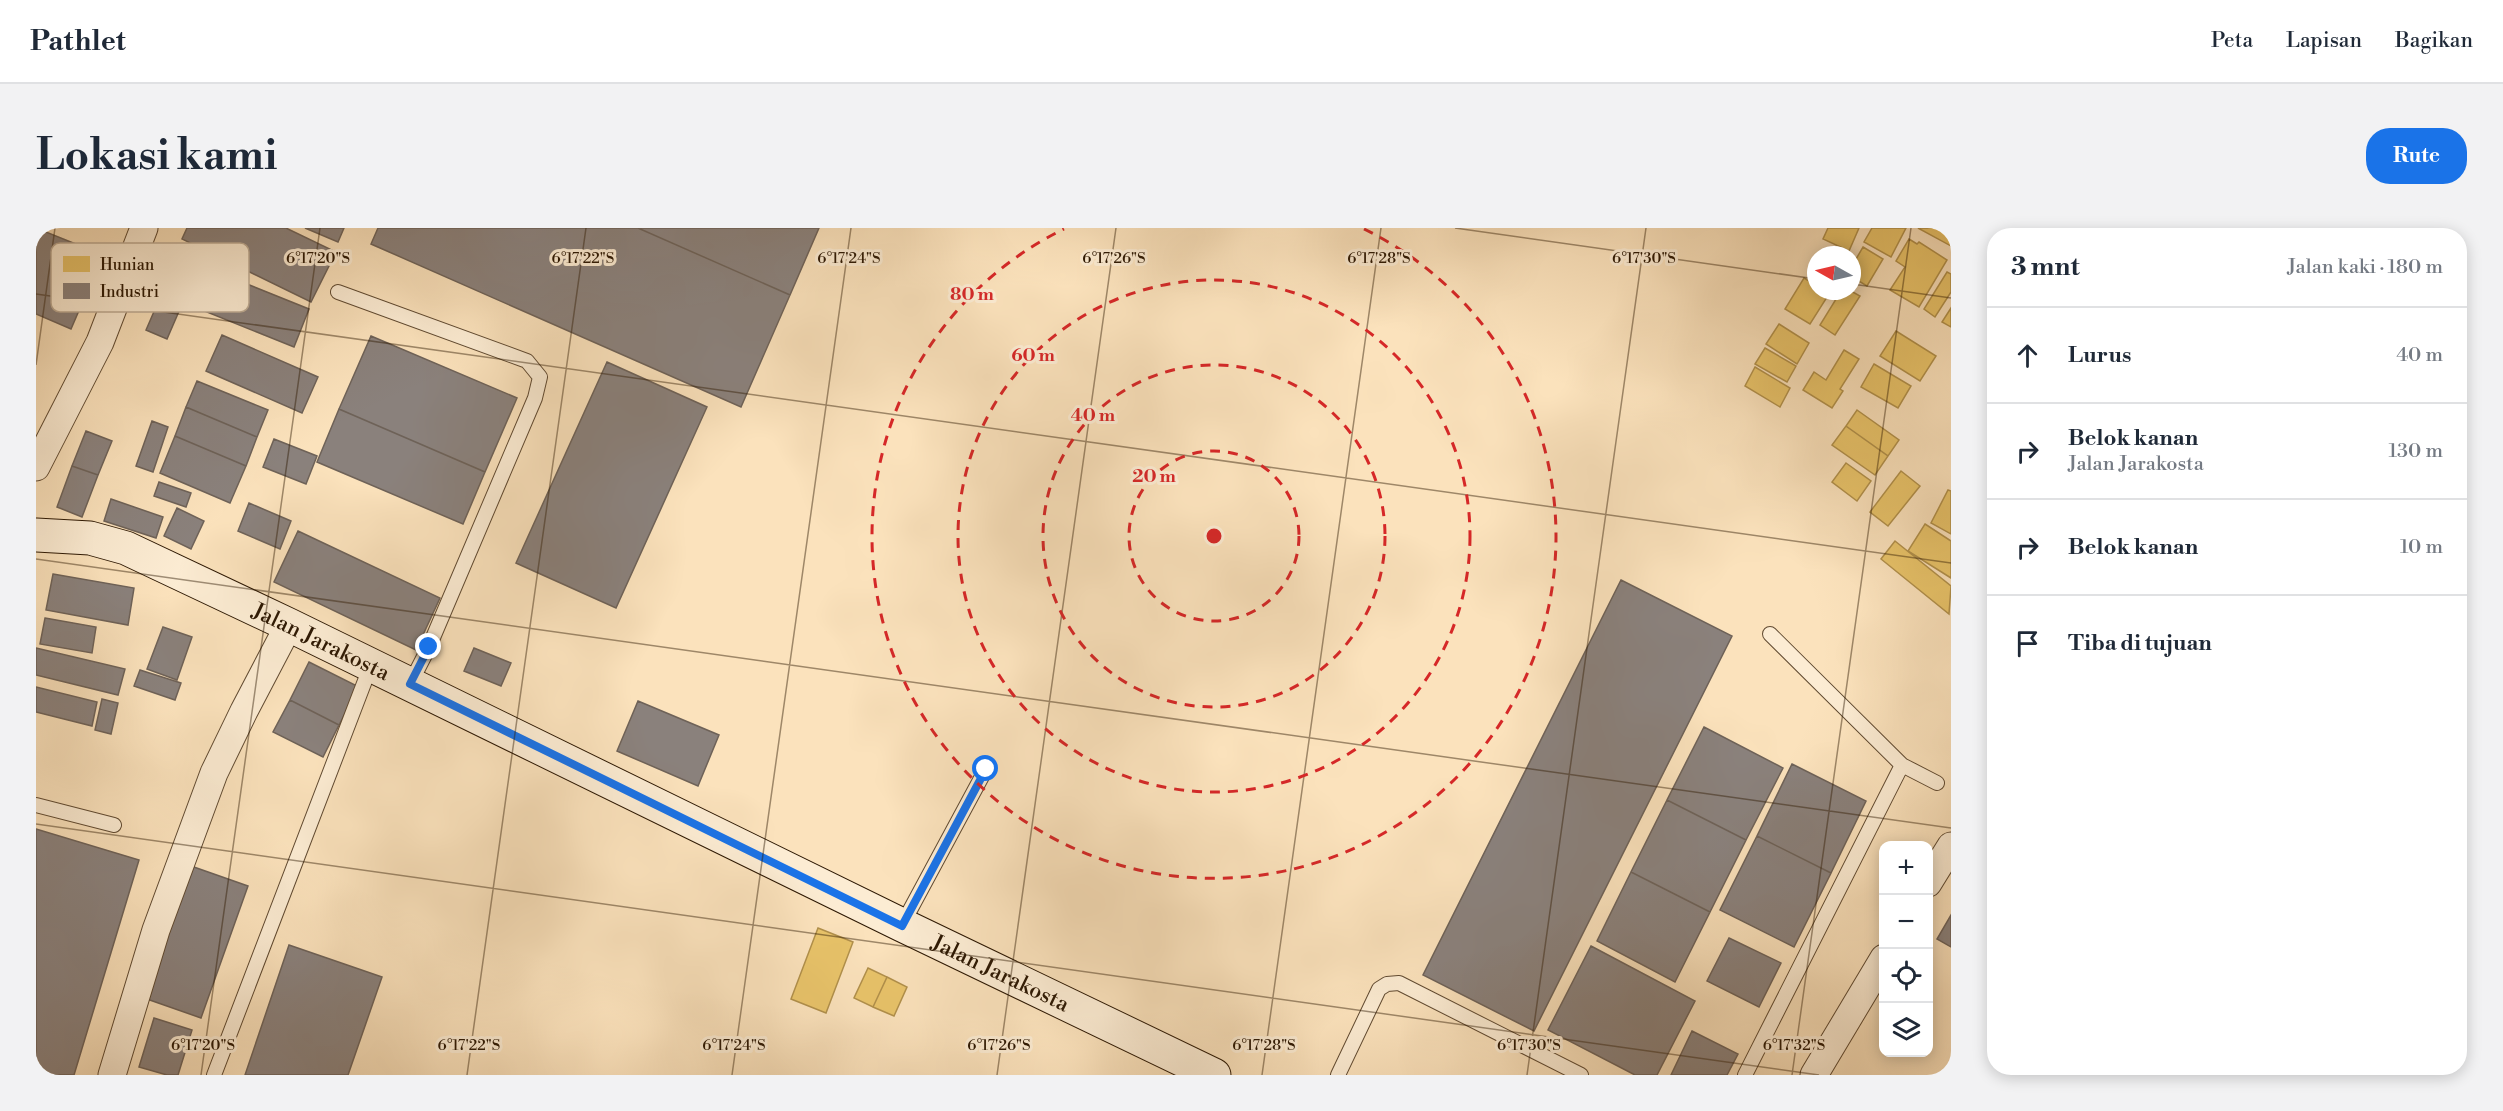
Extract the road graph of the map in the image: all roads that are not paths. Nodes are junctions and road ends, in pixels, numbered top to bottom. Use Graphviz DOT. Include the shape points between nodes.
graph roads {
  1 [pos="144,228"];
  2 [pos="138,243"];
  3 [pos="338,292"];
  4 [pos="112,312"];
  5 [pos="36,467"];
  6 [pos="36,535"];
  7 [pos="289,625"];
  8 [pos="1770,634"];
  9 [pos="371,665"];
  10 [pos="410,684"];
  11 [pos="1902,765"];
  12 [pos="986,769"];
  13 [pos="1937,783"];
  14 [pos="36,805"];
  15 [pos="114,825"];
  16 [pos="1951,846"];
  17 [pos="1933,876"];
  18 [pos="902,926"];
  19 [pos="1879,966"];
  20 [pos="112,1075"];
  21 [pos="214,1075"];
  22 [pos="1214,1075"];
  23 [pos="1338,1075"];
  24 [pos="1581,1075"];
  25 [pos="1745,1075"];
  26 [pos="1814,1075"];
  1 -- 2 [label="street"];
  3 -- 10 [label="lane" via="527,362 540,376 535,398"];
  4 -- 5 [label="street"];
  6 -- 7 [label="street, Jalan Jarakosta" via="90,538 126,548"];
  7 -- 9 [label="street, Jalan Jarakosta"];
  7 -- 20 [label="street" via="214,773 156,930"];
  8 -- 11 [label="lane"];
  9 -- 10 [label="street, Jalan Jarakosta"];
  9 -- 21 [label="lane"];
  10 -- 18 [label="street, Jalan Jarakosta"];
  11 -- 13 [label="lane"];
  11 -- 25 [label="lane"];
  12 -- 18 [label="lane"];
  14 -- 15 [label="lane"];
  16 -- 17 [label="street"];
  18 -- 22 [label="street, Jalan Jarakosta"];
  19 -- 26 [label="street"];
  23 -- 24 [label="lane" via="1379,989 1399,983"];
}
